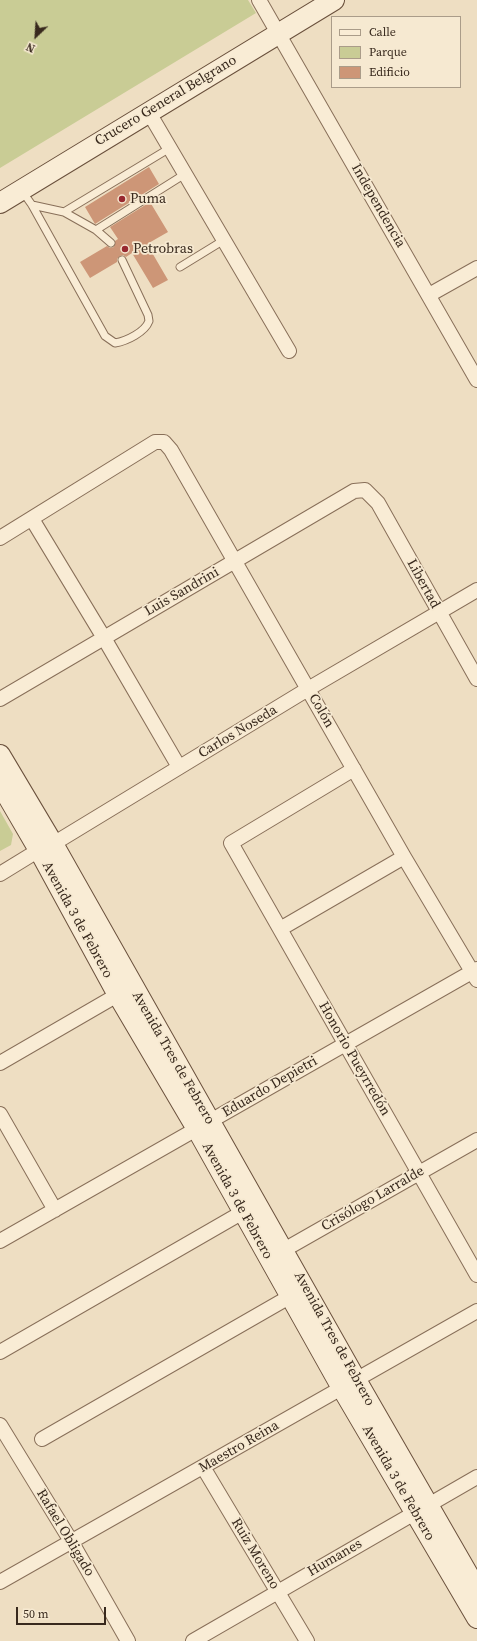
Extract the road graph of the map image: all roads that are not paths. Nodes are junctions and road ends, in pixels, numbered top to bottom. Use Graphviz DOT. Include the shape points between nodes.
graph roads {
  1 [pos="259,0"];
  2 [pos="334,0"];
  3 [pos="278,33"];
  4 [pos="148,112"];
  5 [pos="170,148"];
  6 [pos="185,174"];
  7 [pos="26,197"];
  8 [pos="0,203"];
  9 [pos="64,212"];
  10 [pos="96,230"];
  11 [pos="224,240"];
  12 [pos="110,244"];
  13 [pos="122,260"];
  14 [pos="180,267"];
  15 [pos="477,268"];
  16 [pos="429,295"];
  17 [pos="289,351"];
  18 [pos="477,380"];
  19 [pos="365,490"];
  20 [pos="32,519"];
  21 [pos="0,538"];
  22 [pos="235,561"];
  23 [pos="477,590"];
  24 [pos="438,612"];
  25 [pos="104,638"];
  26 [pos="477,680"];
  27 [pos="308,689"];
  28 [pos="0,699"];
  29 [pos="0,755"];
  30 [pos="179,767"];
  31 [pos="354,769"];
  32 [pos="0,783"];
  33 [pos="46,847"];
  34 [pos="404,857"];
  35 [pos="0,874"];
  36 [pos="280,929"];
  37 [pos="475,974"];
  38 [pos="126,991"];
  39 [pos="346,1044"];
  40 [pos="0,1063"];
  41 [pos="0,1114"];
  42 [pos="203,1126"];
  43 [pos="477,1140"];
  44 [pos="420,1172"];
  45 [pos="55,1210"];
  46 [pos="243,1212"];
  47 [pos="0,1242"];
  48 [pos="276,1254"];
  49 [pos="477,1275"];
  50 [pos="291,1296"];
  51 [pos="477,1311"];
  52 [pos="0,1352"];
  53 [pos="349,1384"];
  54 [pos="0,1425"];
  55 [pos="42,1439"];
  56 [pos="203,1467"];
  57 [pos="477,1477"];
  58 [pos="421,1509"];
  59 [pos="71,1542"];
  60 [pos="0,1582"];
  61 [pos="477,1590"];
  62 [pos="278,1591"];
  63 [pos="477,1618"];
  64 [pos="128,1641"];
  65 [pos="193,1641"];
  66 [pos="307,1641"];
  1 -- 3 [label="street, Independencia"];
  2 -- 3 [label="main road, Crucero General Belgrano"];
  3 -- 4 [label="main road, Crucero General Belgrano"];
  3 -- 16 [label="street, Independencia"];
  4 -- 5 [label="street"];
  4 -- 7 [label="main road, Crucero General Belgrano"];
  5 -- 6 [label="street"];
  5 -- 9 [label="lane"];
  6 -- 10 [label="lane"];
  6 -- 11 [label="street"];
  7 -- 8 [label="main road, Crucero General Belgrano"];
  7 -- 9 [label="lane"];
  7 -- 13 [label="lane" via="105,336 115,343 145,329 150,321"];
  9 -- 10 [label="lane"];
  10 -- 12 [label="lane"];
  11 -- 14 [label="lane"];
  11 -- 17 [label="street"];
  15 -- 16 [label="street"];
  16 -- 18 [label="street, Independencia"];
  19 -- 22 [label="street, Luis Sandrini" via="354,491"];
  19 -- 24 [label="street, Libertad" via="378,503"];
  20 -- 21 [label="street"];
  20 -- 22 [label="street, Colón" via="155,442 164,442 172,450"];
  20 -- 25 [label="street"];
  22 -- 25 [label="street, Luis Sandrini"];
  22 -- 27 [label="street, Colón"];
  23 -- 24 [label="street, Carlos Noseda"];
  24 -- 26 [label="street, Libertad"];
  24 -- 27 [label="street, Carlos Noseda"];
  25 -- 28 [label="street, Luis Sandrini"];
  25 -- 30 [label="street"];
  27 -- 30 [label="street, Carlos Noseda"];
  27 -- 31 [label="street, Colón"];
  29 -- 33 [label="main road, Avenida Tres de Febrero"];
  30 -- 33 [label="street, Carlos Noseda"];
  31 -- 34 [label="street, Colón"];
  31 -- 36 [label="street, Honorio Pueyrredón" via="231,843"];
  32 -- 33 [label="main road, Avenida 3 de Febrero"];
  33 -- 35 [label="street, Carlos Noseda"];
  33 -- 38 [label="main road, Avenida Tres de Febrero"];
  34 -- 36 [label="street"];
  34 -- 37 [label="street, Colón"];
  36 -- 39 [label="street, Honorio Pueyrredón"];
  37 -- 39 [label="street, Eduardo Depietri"];
  38 -- 40 [label="street"];
  38 -- 42 [label="main road, Avenida Tres de Febrero"];
  39 -- 42 [label="street, Eduardo Depietri"];
  39 -- 44 [label="street, Honorio Pueyrredón"];
  41 -- 45 [label="street"];
  42 -- 45 [label="street, Eduardo Depietri"];
  42 -- 46 [label="main road, Avenida 3 de Febrero"];
  42 -- 48 [label="main road, Avenida Tres de Febrero"];
  43 -- 44 [label="street, Crisólogo Larralde"];
  44 -- 48 [label="street, Crisólogo Larralde"];
  44 -- 49 [label="street, Honorio Pueyrredón"];
  45 -- 47 [label="street, Eduardo Depietri"];
  46 -- 48 [label="main road, Avenida 3 de Febrero"];
  46 -- 52 [label="street"];
  48 -- 50 [label="main road, Avenida 3 de Febrero"];
  48 -- 53 [label="main road, Avenida Tres de Febrero"];
  50 -- 53 [label="main road, Avenida 3 de Febrero"];
  50 -- 55 [label="street"];
  51 -- 53 [label="street, Maestro Reina"];
  53 -- 56 [label="street, Maestro Reina"];
  53 -- 58 [label="main road, Avenida Tres de Febrero"];
  54 -- 59 [label="street, Rafael Obligado"];
  56 -- 59 [label="street, Maestro Reina"];
  56 -- 62 [label="street, Ruiz Moreno"];
  57 -- 58 [label="street, Humanes"];
  58 -- 61 [label="main road, Avenida Tres de Febrero"];
  58 -- 62 [label="street, Humanes"];
  58 -- 63 [label="main road, Avenida 3 de Febrero"];
  59 -- 60 [label="street, Maestro Reina"];
  59 -- 64 [label="street, Rafael Obligado"];
  62 -- 65 [label="street, Humanes"];
  62 -- 66 [label="street, Ruiz Moreno"];
}
